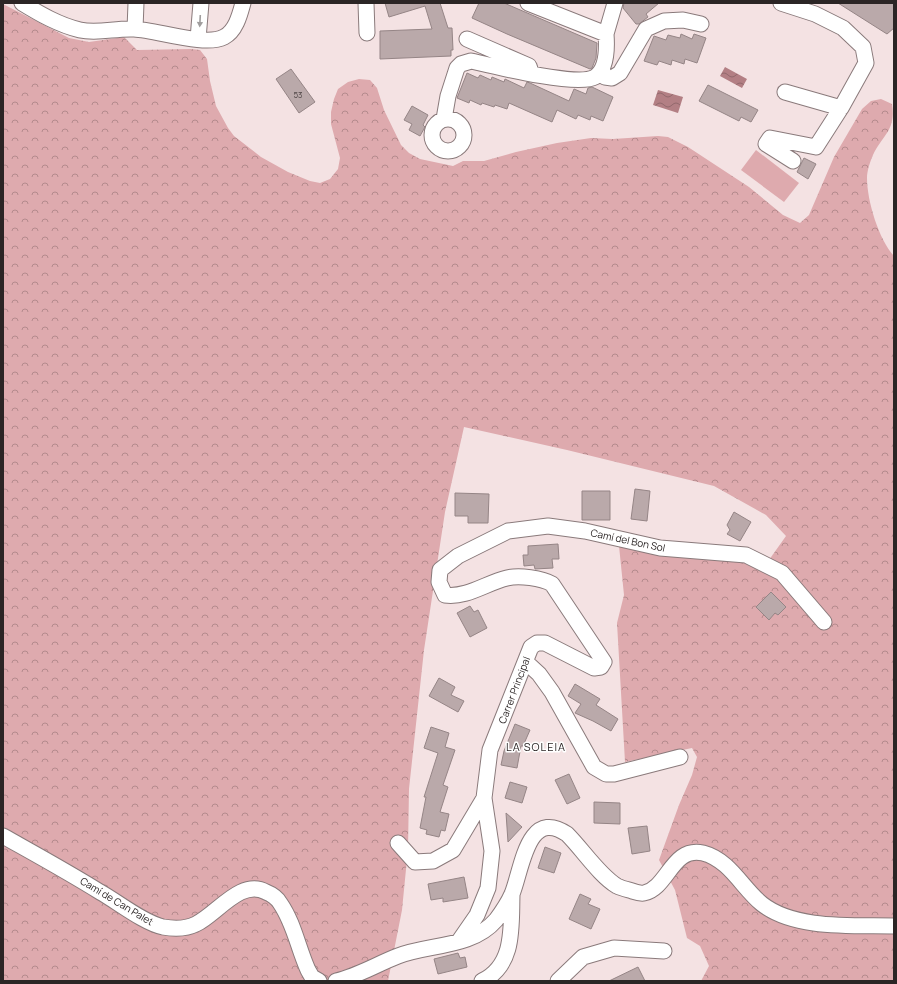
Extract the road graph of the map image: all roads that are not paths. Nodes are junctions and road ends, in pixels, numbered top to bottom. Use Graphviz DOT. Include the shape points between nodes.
graph roads {
  1 [pos="22,3"];
  2 [pos="136,3"];
  3 [pos="201,3"];
  4 [pos="243,3"];
  5 [pos="366,3"];
  6 [pos="528,3"];
  7 [pos="615,3"];
  8 [pos="780,3"];
  9 [pos="701,24"];
  10 [pos="134,28"];
  11 [pos="367,33"];
  12 [pos="606,34"];
  13 [pos="467,39"];
  14 [pos="198,40"];
  15 [pos="602,69"];
  16 [pos="531,73"];
  17 [pos="785,92"];
  18 [pos="841,108"];
  19 [pos="444,119"];
  20 [pos="793,162"];
  21 [pos="440,570"];
  22 [pos="824,622"];
  23 [pos="526,662"];
  24 [pos="680,757"];
  25 [pos="484,798"];
  26 [pos="3,836"];
  27 [pos="398,843"];
  28 [pos="512,894"];
  29 [pos="894,926"];
  30 [pos="459,941"];
  31 [pos="664,951"];
  32 [pos="319,981"];
  33 [pos="336,981"];
  34 [pos="482,981"];
  35 [pos="558,981"];
  1 -- 10 [label="street" via="47,18 78,29 93,32"];
  2 -- 10 [label="street"];
  3 -- 14 [label="street, one-way"];
  4 -- 14 [label="street" via="234,28 225,36"];
  5 -- 11 [label="street"];
  6 -- 12 [label="street"];
  7 -- 12 [label="street"];
  8 -- 18 [label="street" via="815,14 843,28 863,47 866,62"];
  9 -- 15 [label="street" via="683,20 664,21 646,29 620,73 612,78 605,77"];
  10 -- 14 [label="street"];
  12 -- 15 [label="street" via="607,46"];
  13 -- 16 [label="street" via="530,66"];
  15 -- 16 [label="street" via="595,77 581,80"];
  16 -- 19 [label="street" via="471,61 462,64 457,68"];
  17 -- 18 [label="street"];
  18 -- 20 [label="street" via="816,147 770,138 766,144"];
  19 -- 19 [label="street" via="459,123 468,140 454,150 449,151 435,145 433,129"];
  21 -- 22 [label="street, Camí del Bon Sol" via="458,556 508,531 548,526 585,531 660,548 746,555 782,573"];
  21 -- 23 [label="street, Carrer Principal" via="439,582 445,596 454,596 508,578 540,580 552,584 604,662 601,667 594,668 546,643 537,643 531,647"];
  23 -- 24 [label="street" via="552,692 594,767 606,774 614,774"];
  23 -- 25 [label="street, Carrer Principal" via="490,750"];
  25 -- 27 [label="street" via="453,850 433,861 415,862"];
  25 -- 30 [label="street, Carrer Principal" via="492,851 488,888 477,915"];
  26 -- 32 [label="street, Camí de Can Palet" via="162,927 178,928 196,924 239,892 255,888 263,890 280,902 308,970 312,977"];
  28 -- 29 [label="street" via="528,843 542,829 553,828 567,834 606,878 618,887 634,892 643,893 654,887 681,858 691,853 702,853 724,863 763,905 789,918 841,926"];
  28 -- 30 [label="street" via="490,926 471,938"];
  28 -- 34 [label="street" via="508,952 490,977"];
  30 -- 33 [label="street" via="399,956"];
  31 -- 35 [label="street" via="614,948 582,957"];
}
